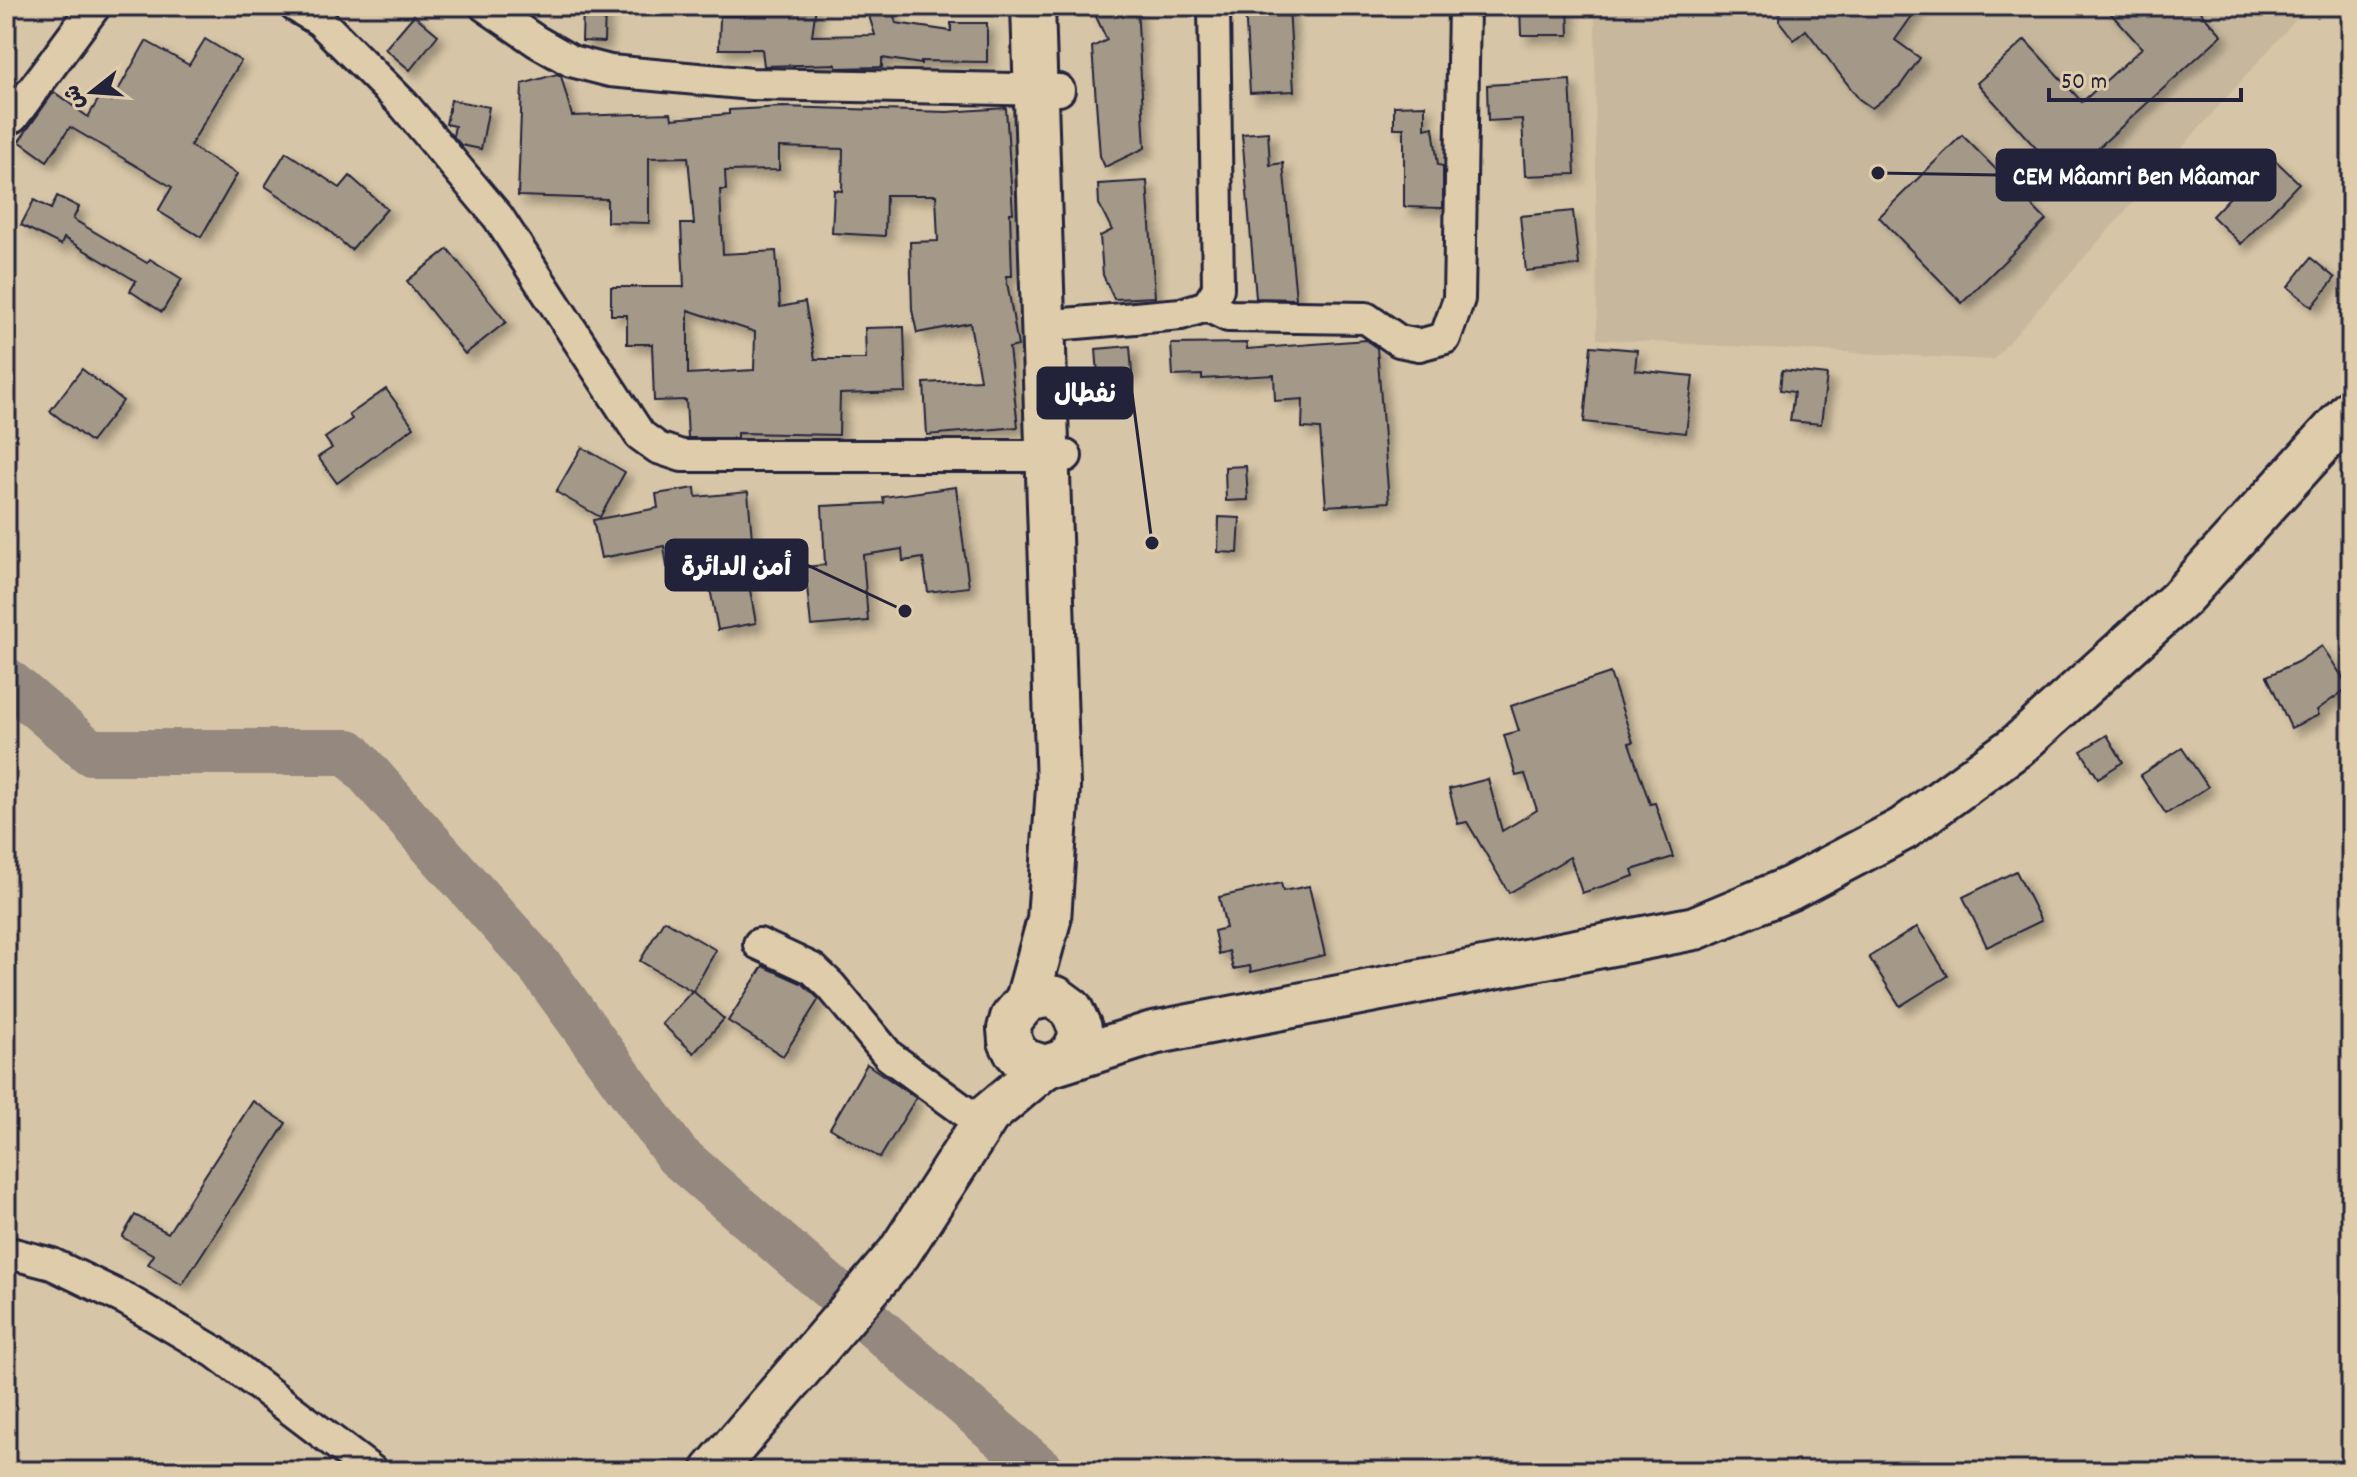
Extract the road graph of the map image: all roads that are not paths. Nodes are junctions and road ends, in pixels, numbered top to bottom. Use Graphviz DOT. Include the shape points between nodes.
graph roads {
  1 [pos="95,6"];
  2 [pos="295,6"];
  3 [pos="485,6"];
  4 [pos="1033,6"];
  5 [pos="1056,6"];
  6 [pos="1214,6"];
  7 [pos="1464,6"];
  8 [pos="1047,89"];
  9 [pos="13,117"];
  10 [pos="1207,306"];
  11 [pos="1054,324"];
  12 [pos="2351,411"];
  13 [pos="1058,456"];
  14 [pos="759,944"];
  15 [pos="1056,1006"];
  16 [pos="1153,1033"];
  17 [pos="1010,1041"];
  18 [pos="1056,1063"];
  19 [pos="985,1120"];
  20 [pos="6,1252"];
  21 [pos="372,1471"];
  22 [pos="713,1471"];
  1 -- 9 [label="street"];
  2 -- 13 [label="street" via="320,21 404,105 498,217 640,435 658,448 682,456"];
  3 -- 8 [label="street" via="571,61 610,71 752,84"];
  4 -- 8 [label="main road"];
  5 -- 8 [label="main road"];
  6 -- 10 [label="street" via="1218,289"];
  7 -- 10 [label="street" via="1459,299 1445,338 1419,345 1399,341 1366,318 1228,316"];
  8 -- 11 [label="main road"];
  10 -- 11 [label="street" via="1181,314"];
  11 -- 13 [label="main road"];
  12 -- 16 [label="main road" via="2180,599 2017,746 1903,829 1791,888 1695,928"];
  13 -- 15 [label="main road" via="1064,958"];
  14 -- 19 [label="street" via="813,969 889,1056"];
  15 -- 16 [label="main road" via="1114,1028"];
  15 -- 17 [label="main road" via="1012,1018"];
  15 -- 18 [label="main road" via="1079,1040"];
  16 -- 18 [label="main road"];
  17 -- 18 [label="main road" via="1023,1060"];
  17 -- 19 [label="main road"];
  18 -- 19 [label="main road"];
  19 -- 22 [label="main road" via="899,1253"];
  20 -- 21 [label="street" via="52,1264 215,1352"];
}
